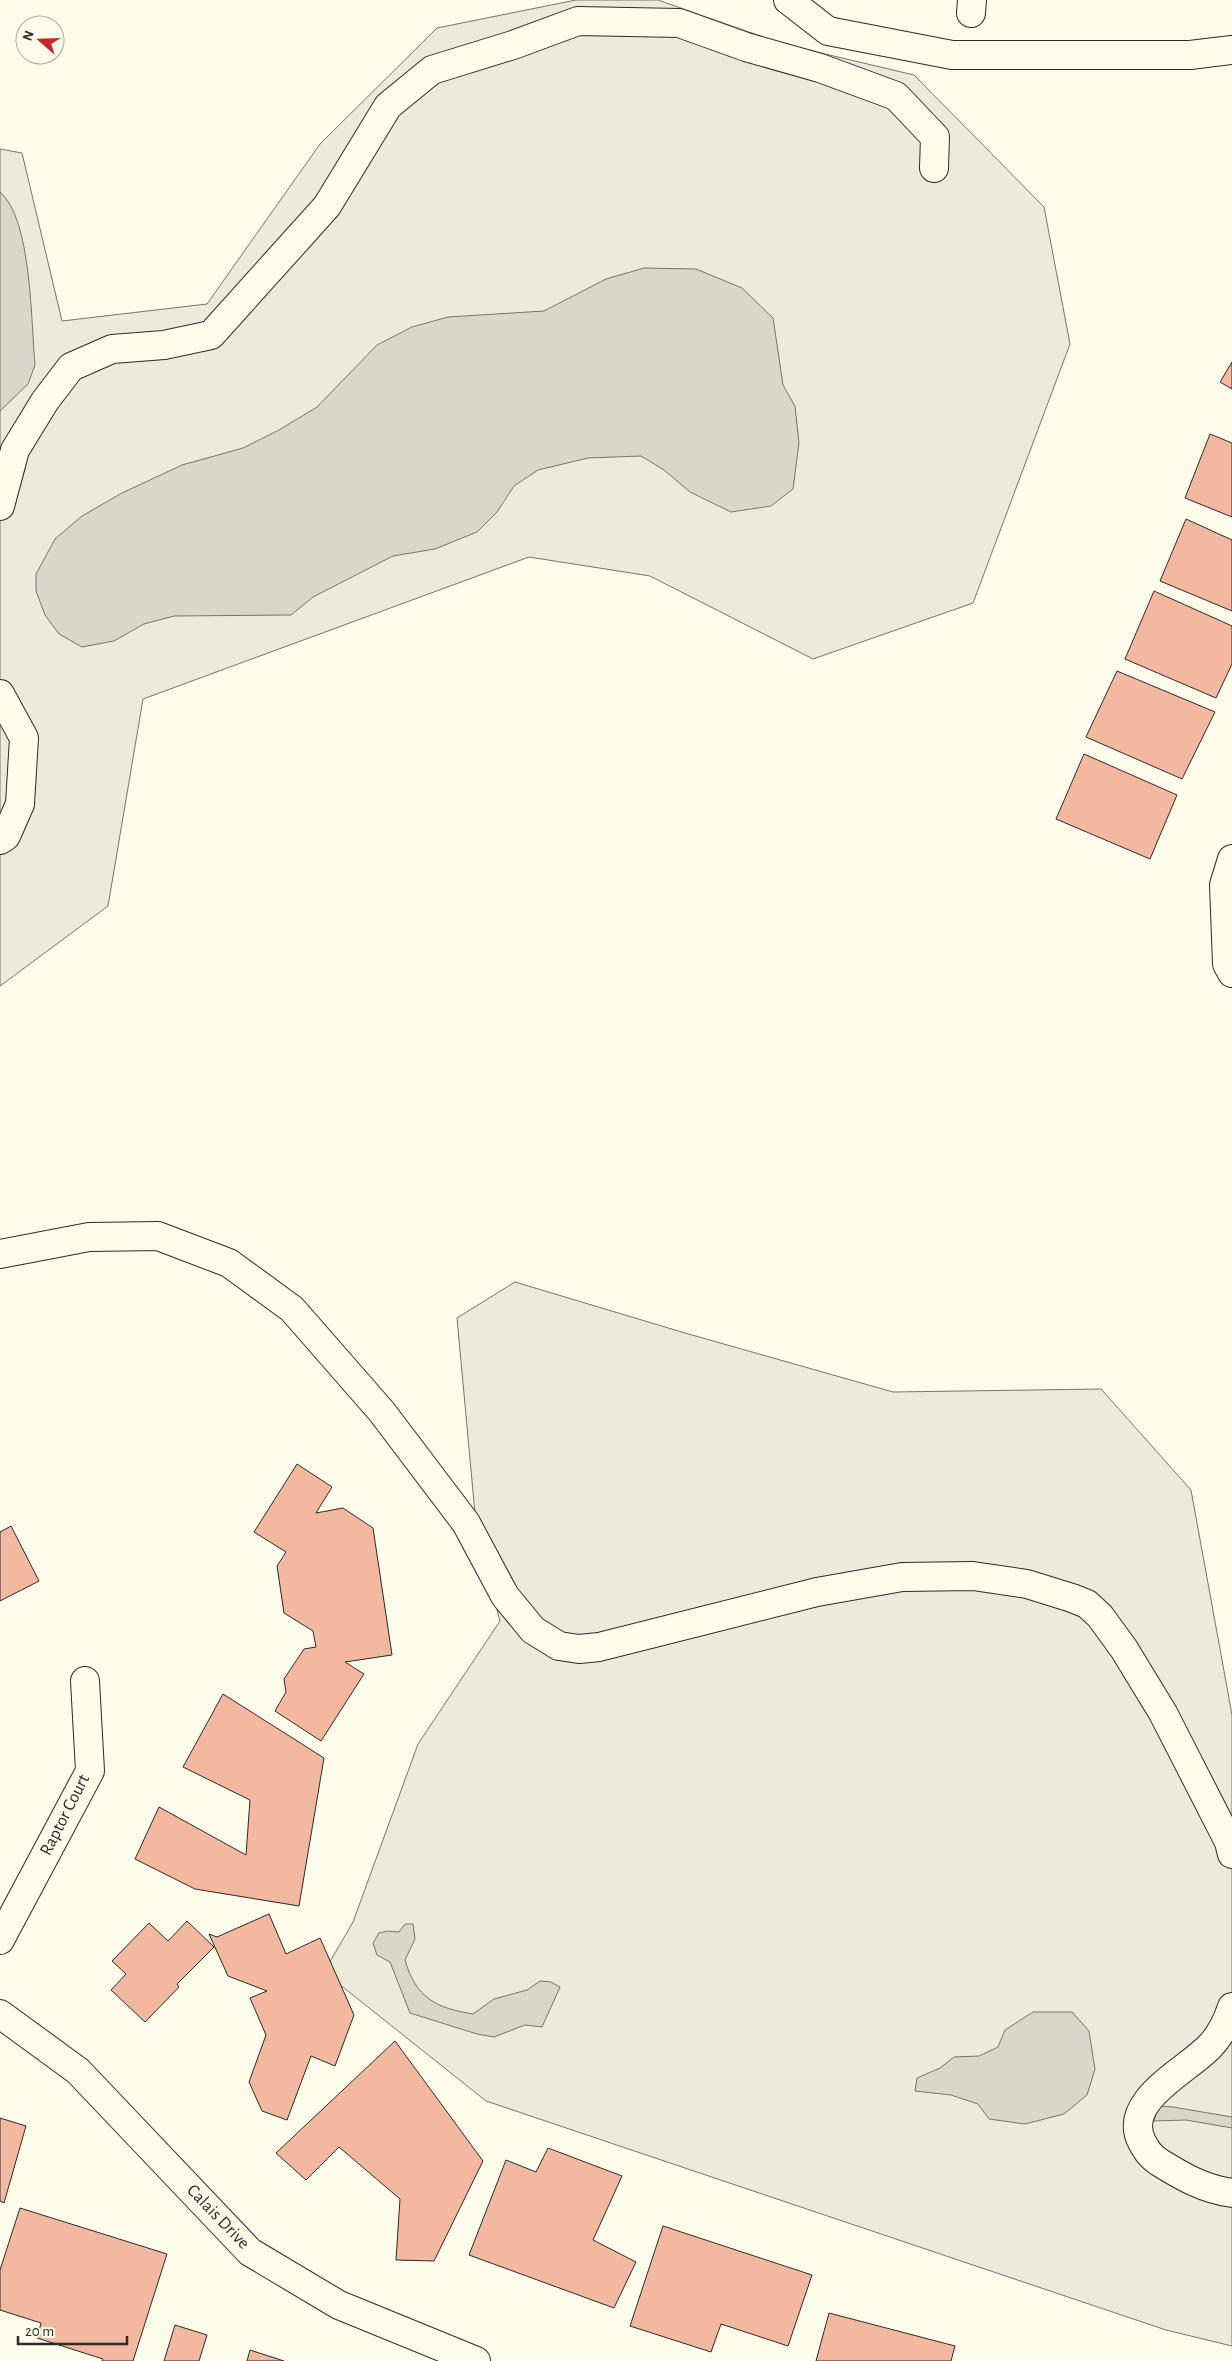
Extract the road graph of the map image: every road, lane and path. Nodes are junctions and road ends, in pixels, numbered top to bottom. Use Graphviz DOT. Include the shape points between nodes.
graph roads {
  1 [pos="788,0"];
  2 [pos="1232,50"];
  3 [pos="934,168"];
  4 [pos="0,506"];
  5 [pos="0,694"];
  6 [pos="0,840"];
  7 [pos="1232,859"];
  8 [pos="1232,973"];
  9 [pos="0,1254"];
  10 [pos="85,1681"];
  11 [pos="1232,1854"];
  12 [pos="0,1940"];
  13 [pos="1232,2007"];
  14 [pos="0,2014"];
  15 [pos="1232,2193"];
  16 [pos="476,2361"];
  1 -- 2 [label="street" via="828,31 952,55 1190,55"];
  3 -- 4 [label="street" via="935,137 896,96 680,23 578,21 432,70 388,106 327,206 211,335 164,345 112,349 70,367 15,450"];
  5 -- 6 [label="street" via="24,738 20,804 6,836"];
  7 -- 8 [label="street" via="1224,884 1227,964"];
  9 -- 11 [label="street" via="90,1237 158,1236 229,1263 292,1309 382,1412 466,1523 505,1596 533,1630 559,1646 599,1647 807,1594 902,1577 973,1576 1018,1583 1087,1604 1124,1649 1163,1713 1229,1842"];
  10 -- 12 [label="street, Raptor Court" via="90,1771"];
  13 -- 15 [label="street" via="1212,2044 1145,2104 1139,2116 1137,2134 1148,2154 1187,2180 1212,2190"];
  14 -- 16 [label="street, Calais Drive" via="78,2071 250,2252 339,2305"];
}
